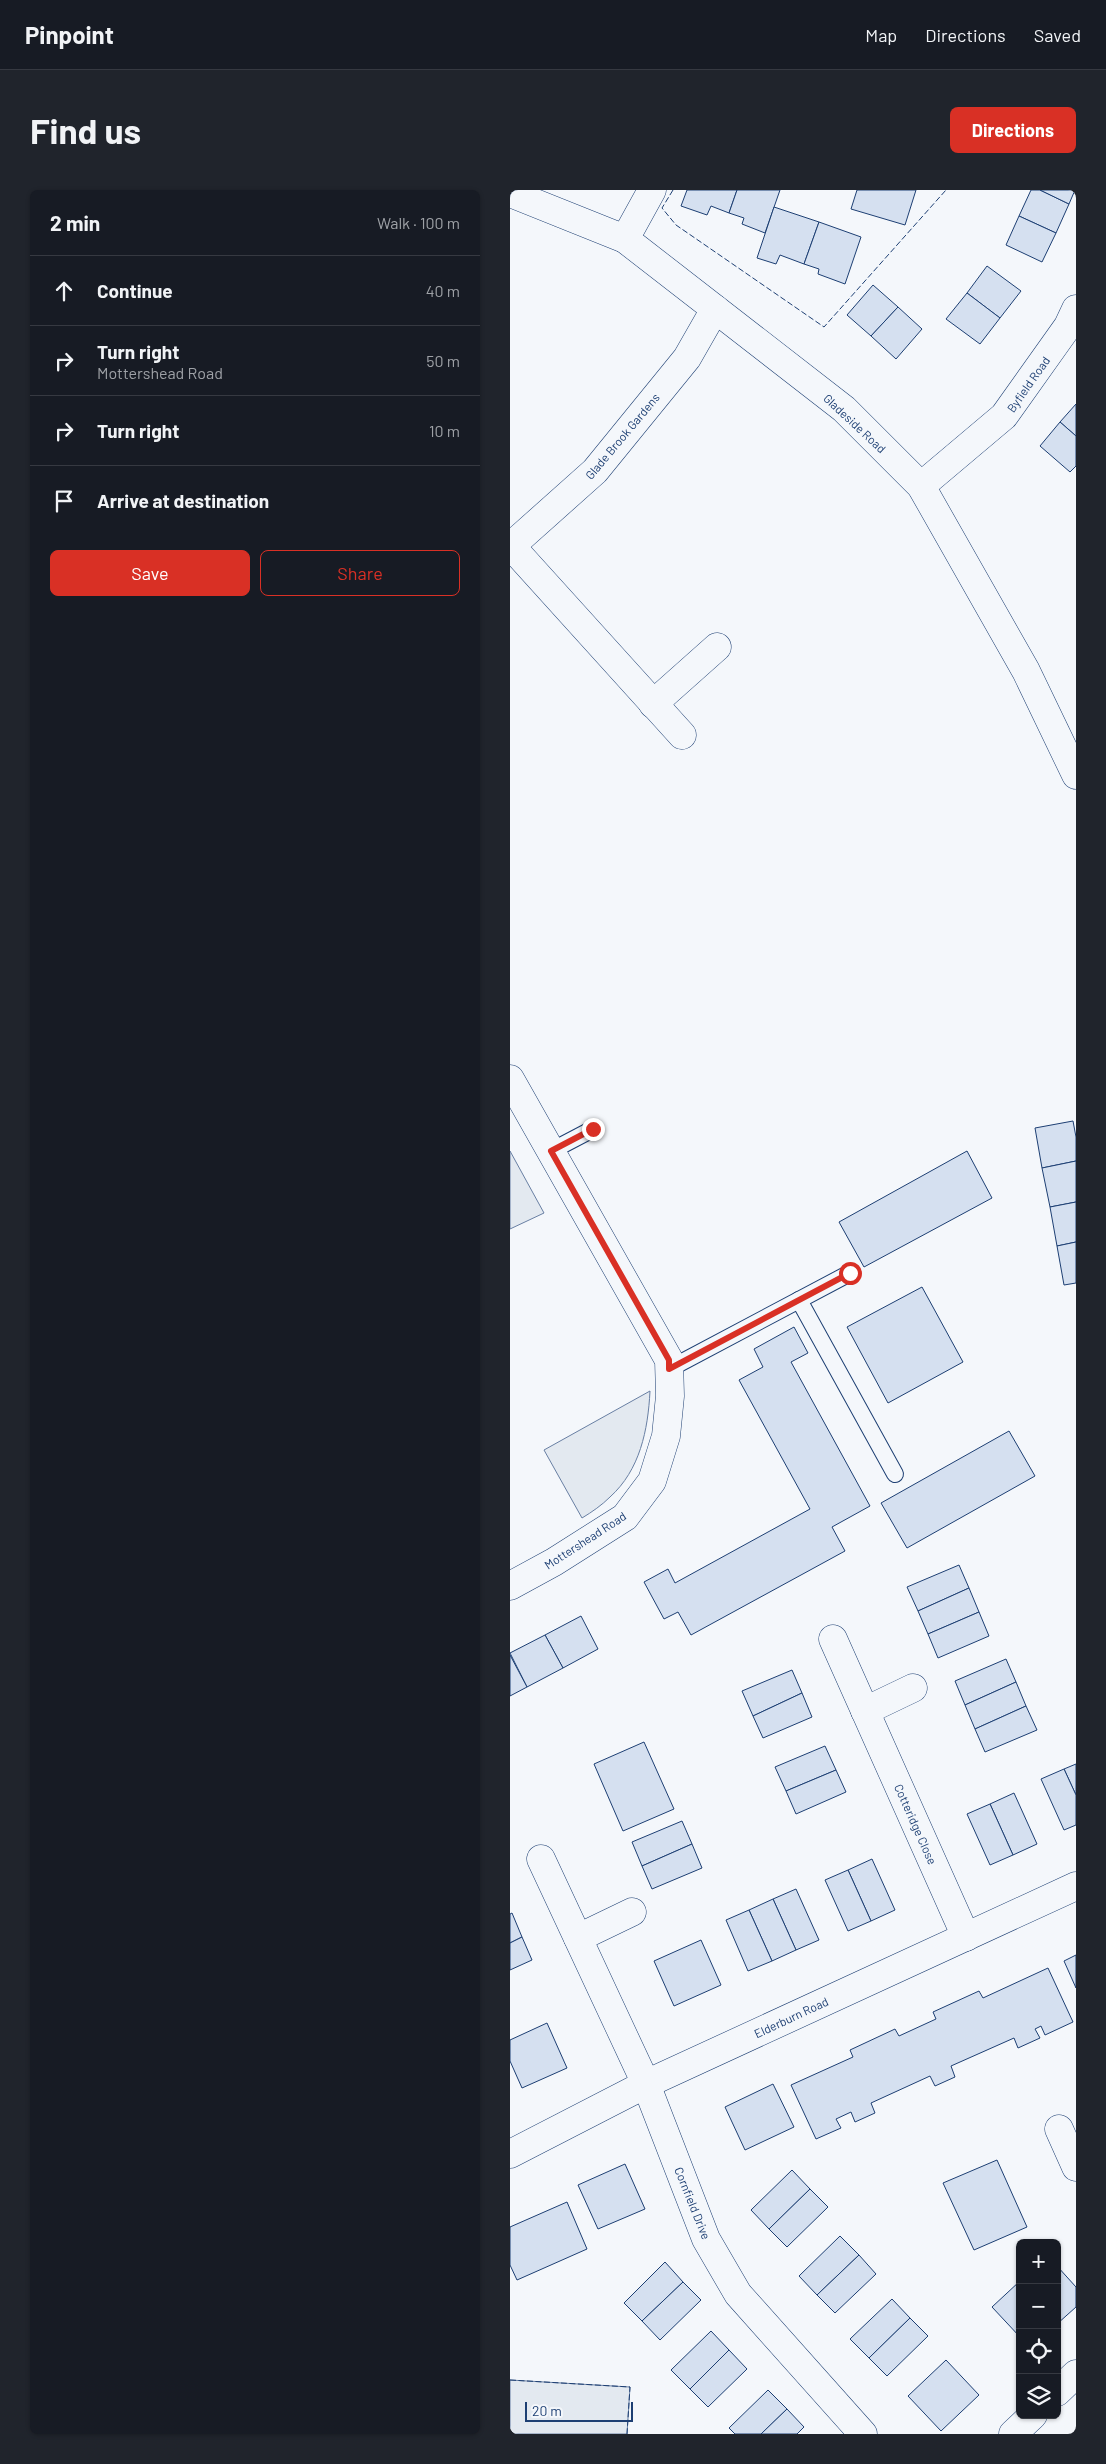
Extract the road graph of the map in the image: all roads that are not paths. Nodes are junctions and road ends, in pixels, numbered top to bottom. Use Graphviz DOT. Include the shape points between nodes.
graph roads {
  1 [pos="652,190"];
  2 [pos="510,193"];
  3 [pos="625,238"];
  4 [pos="1076,309"];
  5 [pos="715,310"];
  6 [pos="921,486"];
  7 [pos="510,546"];
  8 [pos="717,647"];
  9 [pos="653,704"];
  10 [pos="682,736"];
  11 [pos="1076,775"];
  12 [pos="510,1079"];
  13 [pos="593,1129"];
  14 [pos="551,1151"];
  15 [pos="850,1273"];
  16 [pos="799,1300"];
  17 [pos="669,1369"];
  18 [pos="895,1474"];
  19 [pos="510,1586"];
  20 [pos="833,1639"];
  21 [pos="913,1688"];
  22 [pos="865,1711"];
  23 [pos="541,1858"];
  24 [pos="1076,1886"];
  25 [pos="632,1912"];
  26 [pos="966,1937"];
  27 [pos="578,1938"];
  28 [pos="646,2084"];
  29 [pos="1059,2129"];
  30 [pos="510,2154"];
  31 [pos="1076,2167"];
  32 [pos="1076,2374"];
  33 [pos="1061,2388"];
  34 [pos="1029,2419"];
  35 [pos="863,2434"];
  36 [pos="1013,2434"];
  1 -- 3 [label="street"];
  2 -- 3 [label="street, Gladeside Road"];
  3 -- 5 [label="street, Gladeside Road"];
  4 -- 6 [label="street, Byfield Road" via="1068,326 1004,416"];
  5 -- 6 [label="street, Gladeside Road" via="844,409"];
  5 -- 7 [label="street, Glade Brook Gardens" via="687,358 595,471"];
  6 -- 11 [label="street, Gladeside Road" via="1026,671"];
  7 -- 9 [label="street, Glade Brook Gardens"];
  8 -- 9 [label="street"];
  9 -- 10 [label="street, Glade Brook Gardens"];
  12 -- 14 [label="street, Mottershead Road"];
  13 -- 14 [label="lane"];
  14 -- 17 [label="street, Mottershead Road" via="669,1360"];
  15 -- 16 [label="lane"];
  16 -- 17 [label="lane"];
  16 -- 18 [label="lane"];
  17 -- 19 [label="street, Mottershead Road" via="666,1436 652,1481 626,1517"];
  20 -- 22 [label="street, Cotteridge Close"];
  21 -- 22 [label="street"];
  22 -- 26 [label="street, Cotteridge Close"];
  23 -- 27 [label="street, Cornfield Drive"];
  24 -- 26 [label="street, Elderburn Road"];
  25 -- 27 [label="street"];
  26 -- 28 [label="street, Elderburn Road"];
  27 -- 28 [label="street, Cornfield Drive"];
  28 -- 30 [label="street, Elderburn Road"];
  28 -- 35 [label="street, Cornfield Drive" via="706,2239 738,2294"];
  29 -- 31 [label="street"];
  32 -- 33 [label="street"];
  34 -- 36 [label="street"];
}
